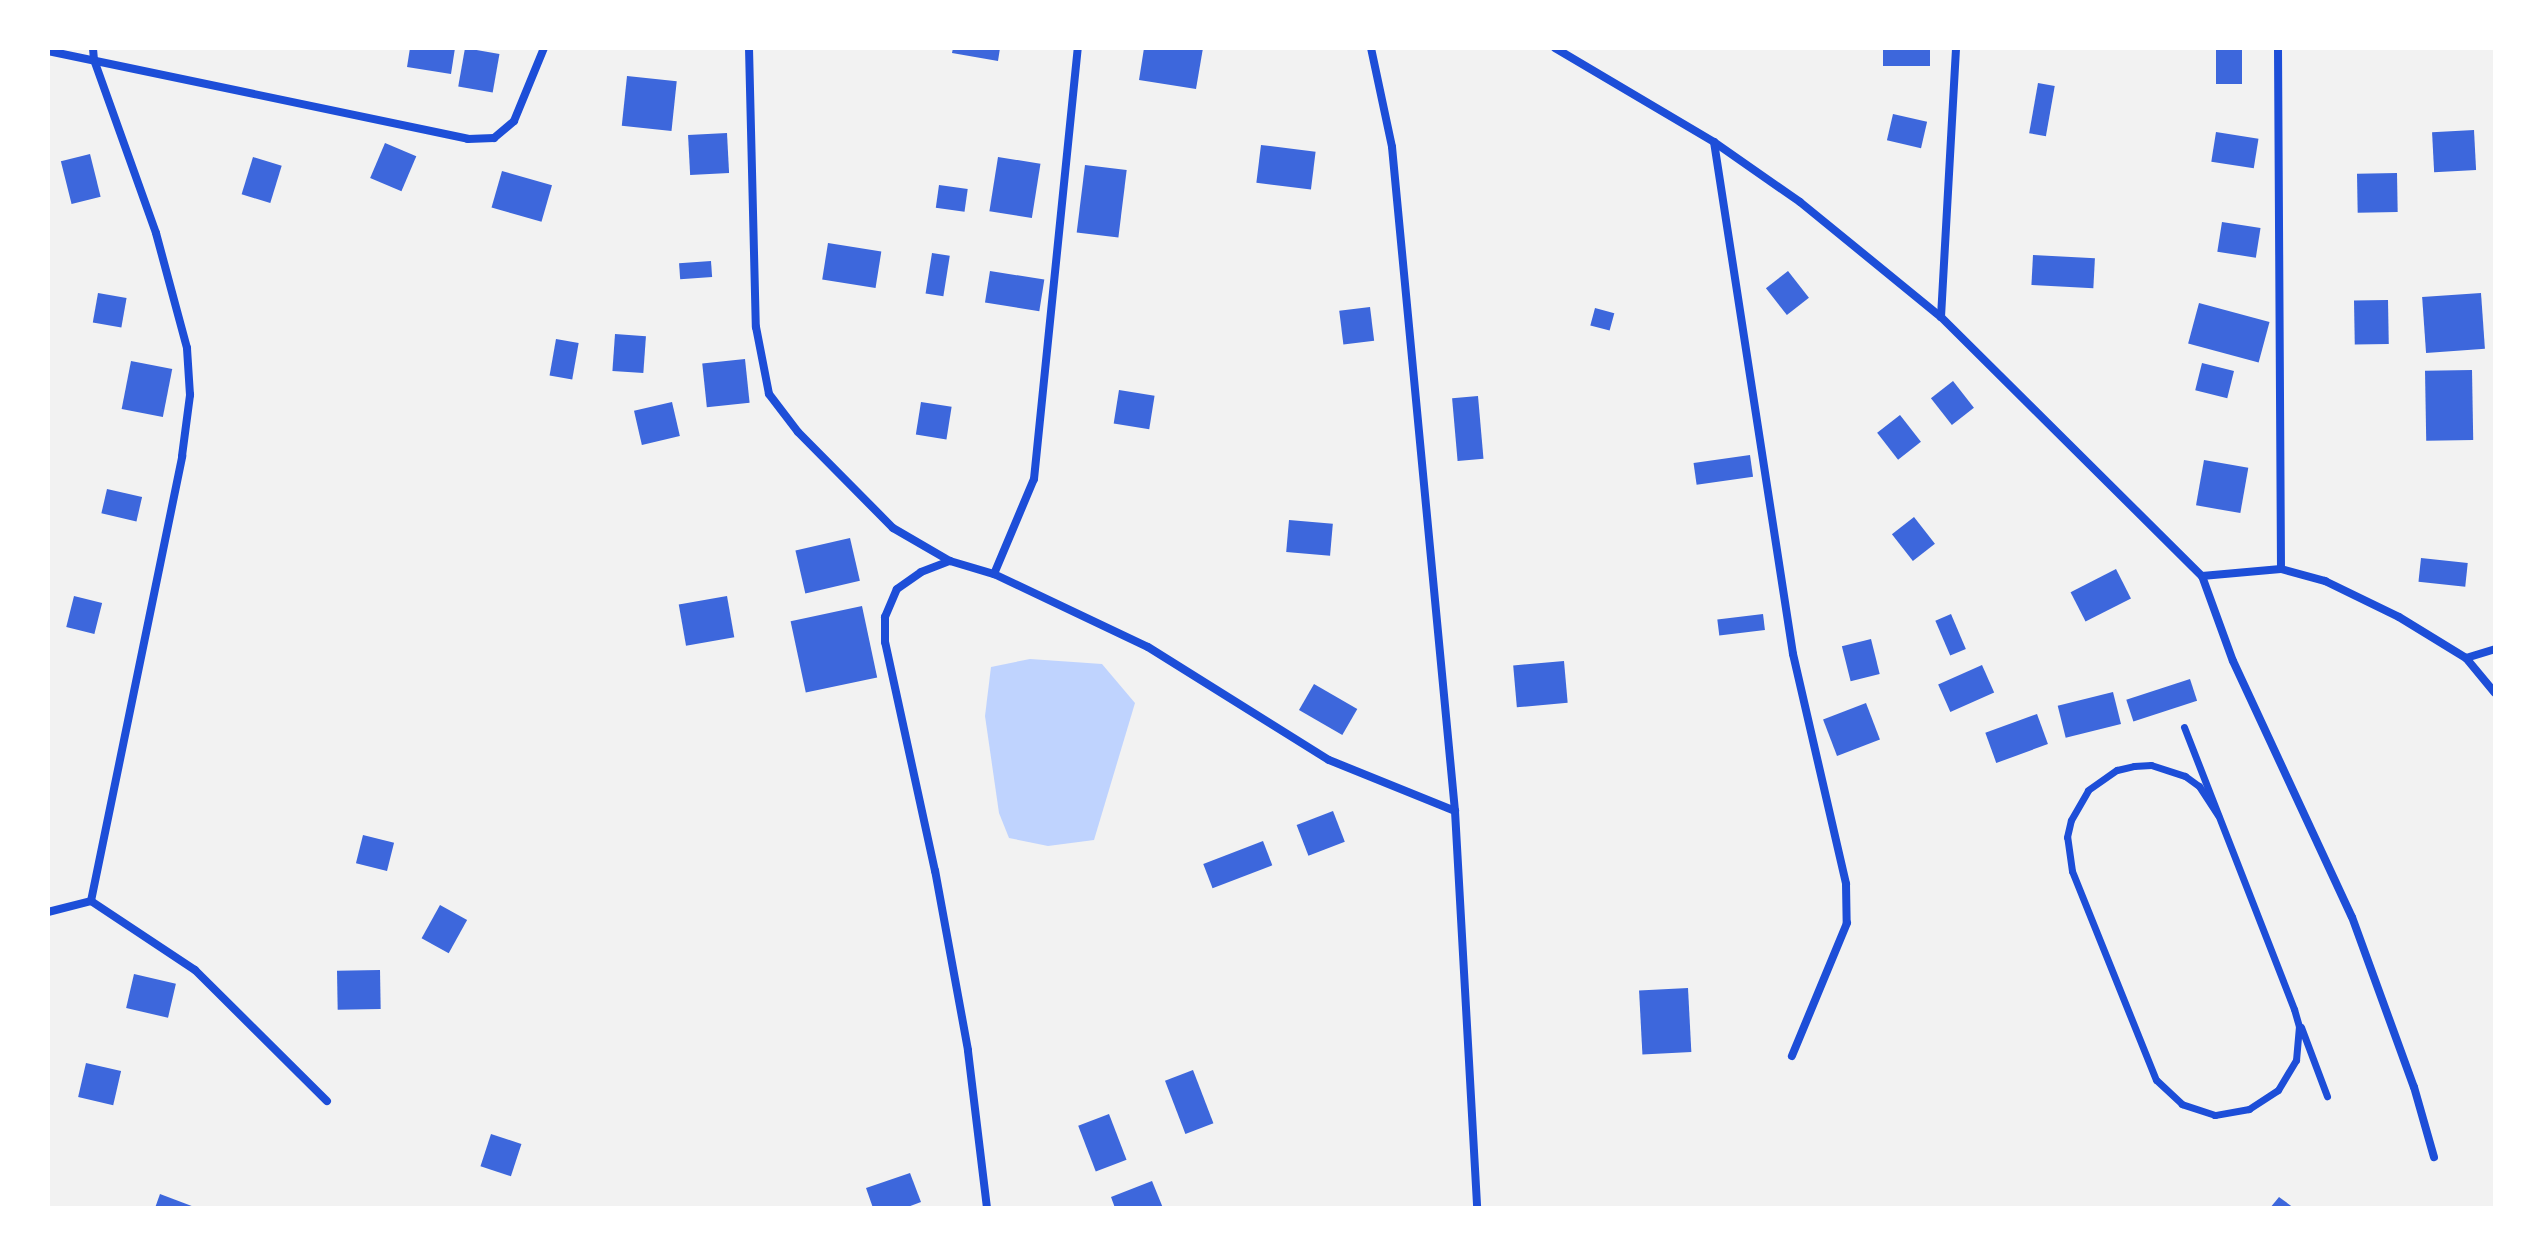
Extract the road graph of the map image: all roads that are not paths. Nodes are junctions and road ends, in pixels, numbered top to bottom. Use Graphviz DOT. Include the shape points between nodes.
graph roads {
  1 [pos="93,48"];
  2 [pos="544,48"];
  3 [pos="749,48"];
  4 [pos="1078,48"];
  5 [pos="1371,48"];
  6 [pos="1555,48"];
  7 [pos="1956,48"];
  8 [pos="2278,48"];
  9 [pos="48,51"];
  10 [pos="94,60"];
  11 [pos="1714,142"];
  12 [pos="1941,317"];
  13 [pos="950,561"];
  14 [pos="2281,569"];
  15 [pos="994,574"];
  16 [pos="2202,576"];
  17 [pos="2495,649"];
  18 [pos="2466,658"];
  19 [pos="2495,693"];
  20 [pos="2184,727"];
  21 [pos="1455,811"];
  22 [pos="2218,815"];
  23 [pos="91,901"];
  24 [pos="48,912"];
  25 [pos="2294,1009"];
  26 [pos="1792,1056"];
  27 [pos="2327,1096"];
  28 [pos="327,1101"];
  29 [pos="2434,1157"];
  30 [pos="987,1208"];
  31 [pos="1477,1208"];
  1 -- 10 [label="street"];
  2 -- 10 [label="street" via="514,121 494,138 468,139"];
  3 -- 13 [label="street" via="756,327 769,394 798,432 893,528"];
  4 -- 15 [label="street" via="1034,479"];
  5 -- 21 [label="street" via="1392,147"];
  6 -- 11 [label="street"];
  7 -- 12 [label="street"];
  8 -- 14 [label="street"];
  9 -- 10 [label="street"];
  10 -- 23 [label="street" via="156,233 187,348 190,395"];
  11 -- 12 [label="street" via="1800,202"];
  11 -- 26 [label="street" via="1793,654 1846,884 1847,923"];
  12 -- 16 [label="street"];
  13 -- 15 [label="street"];
  13 -- 30 [label="street" via="897,589 885,617 885,642 968,1050"];
  14 -- 16 [label="street"];
  14 -- 18 [label="street" via="2325,581"];
  15 -- 21 [label="street" via="1148,647 1329,760"];
  16 -- 29 [label="street" via="2233,661 2352,917"];
  17 -- 18 [label="street"];
  18 -- 19 [label="street"];
  20 -- 22 [label="street"];
  21 -- 31 [label="street"];
  22 -- 25 [label="street"];
  22 -- 25 [label="street" via="2199,786 2168,769 2134,766 2102,778 2078,804 2067,837 2083,899 2148,1065 2182,1104 2215,1115 2249,1109 2272,1096 2289,1076 2299,1026"];
  23 -- 24 [label="street"];
  23 -- 28 [label="street" via="195,970"];
  25 -- 27 [label="street"];
}
